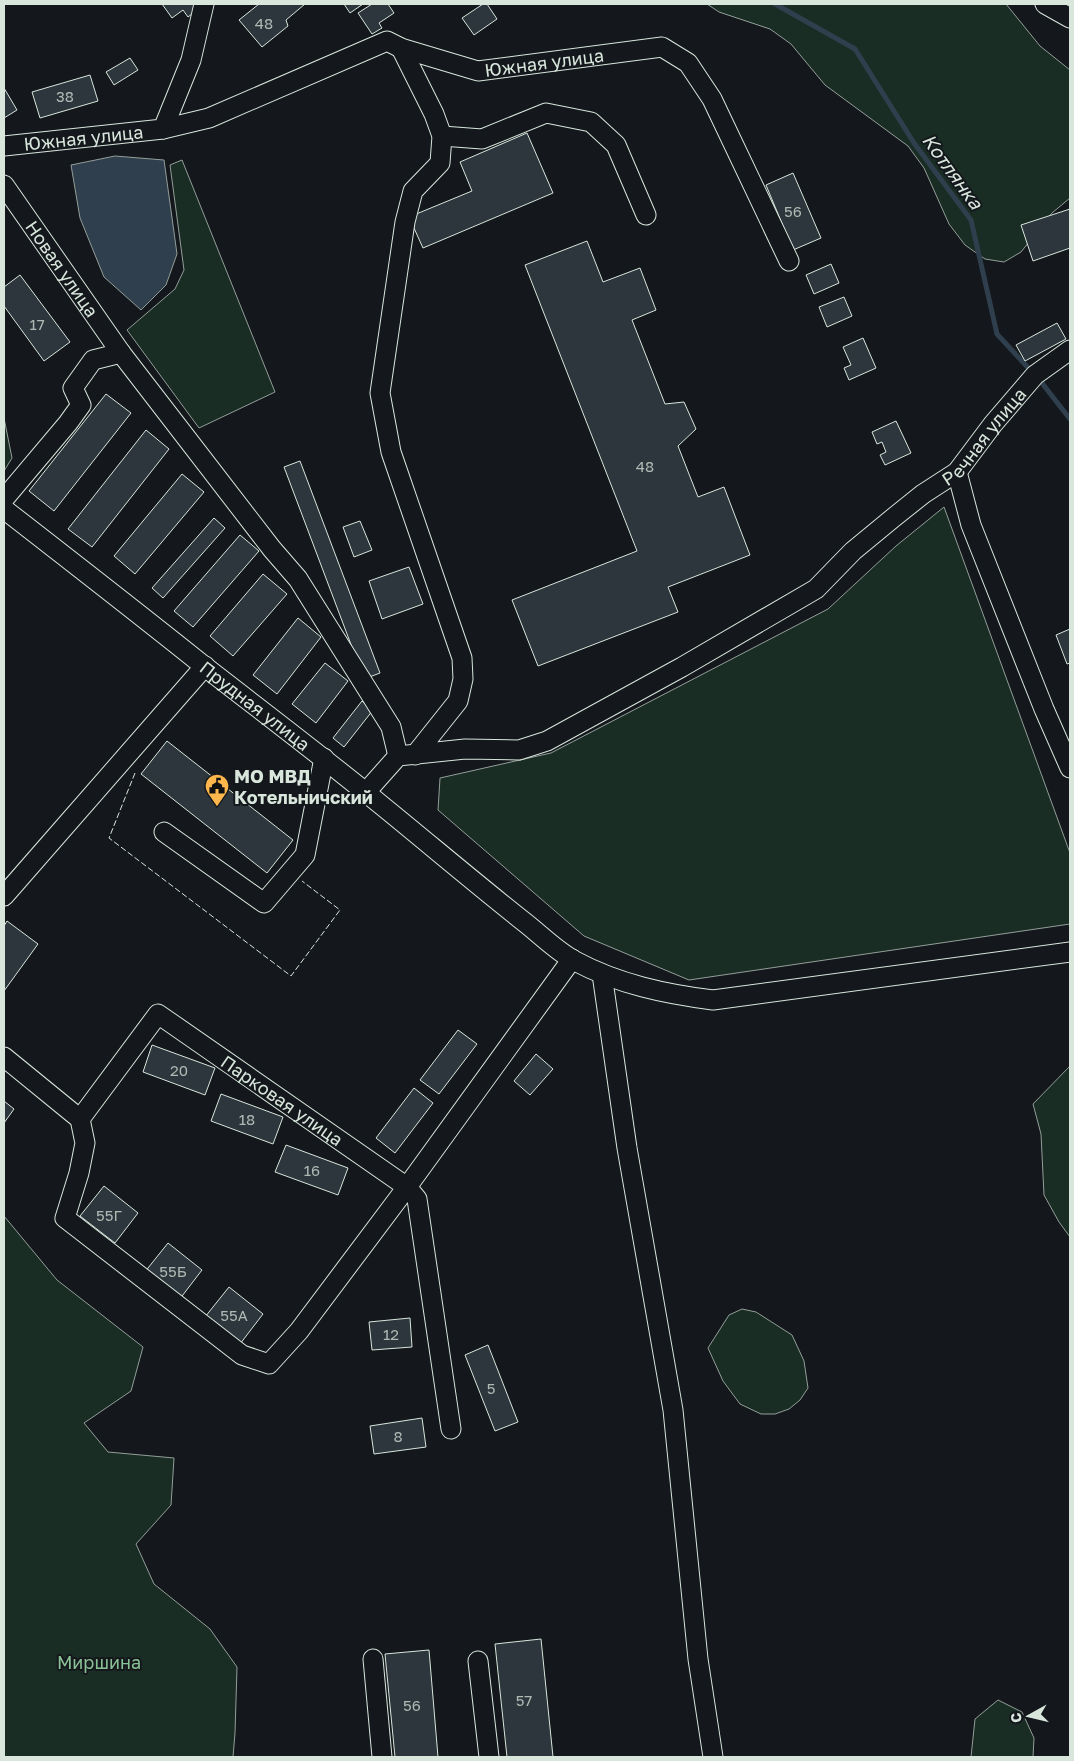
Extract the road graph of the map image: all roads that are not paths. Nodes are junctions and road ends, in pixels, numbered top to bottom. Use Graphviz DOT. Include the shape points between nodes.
graph roads {
  1 [pos="204,4"];
  2 [pos="1045,4"];
  3 [pos="1070,18"];
  4 [pos="401,48"];
  5 [pos="163,129"];
  6 [pos="442,136"];
  7 [pos="4,146"];
  8 [pos="4,184"];
  9 [pos="646,215"];
  10 [pos="789,261"];
  11 [pos="1070,350"];
  12 [pos="121,353"];
  13 [pos="957,472"];
  14 [pos="4,499"];
  15 [pos="4,509"];
  16 [pos="205,666"];
  17 [pos="406,755"];
  18 [pos="324,758"];
  19 [pos="1070,768"];
  20 [pos="366,792"];
  21 [pos="164,832"];
  22 [pos="4,896"];
  23 [pos="1070,952"];
  24 [pos="572,960"];
  25 [pos="602,974"];
  26 [pos="4,1057"];
  27 [pos="80,1119"];
  28 [pos="407,1187"];
  29 [pos="451,1429"];
  30 [pos="373,1659"];
  31 [pos="478,1661"];
  32 [pos="382,1757"];
  33 [pos="489,1757"];
  34 [pos="713,1757"];
  1 -- 5 [label="street, Южная улица" via="191,60"];
  2 -- 3 [label="street"];
  4 -- 5 [label="street, Южная улица" via="388,41 209,118"];
  4 -- 6 [label="street"];
  4 -- 10 [label="street, Южная улица" via="478,71 662,47 688,63 712,99"];
  5 -- 7 [label="street, Южная улица"];
  6 -- 9 [label="street" via="482,140 546,113 591,122 616,145"];
  6 -- 17 [label="street" via="440,163 413,191 405,222 380,393 391,452 462,658 463,679 458,701"];
  8 -- 12 [label="street, Новая улица"];
  11 -- 13 [label="street, Речная улица" via="1035,375"];
  12 -- 14 [label="street" via="93,360 73,388 81,406"];
  12 -- 17 [label="street, Новая улица" via="298,579"];
  13 -- 17 [label="street, Речная улица" via="923,494 853,551 816,589 547,741 519,750 465,749"];
  13 -- 19 [label="street" via="971,525"];
  15 -- 16 [label="street, Прудная улица"];
  16 -- 18 [label="street, Прудная улица"];
  16 -- 22 [label="street"];
  17 -- 20 [label="street"];
  18 -- 20 [label="street, Прудная улица"];
  18 -- 21 [label="street" via="305,855 264,903"];
  20 -- 24 [label="street, Прудная улица"];
  23 -- 25 [label="street, Прудная улица" via="713,1000 672,995"];
  24 -- 25 [label="street, Прудная улица"];
  24 -- 28 [label="street"];
  25 -- 34 [label="street" via="627,1148 673,1410 698,1658"];
  26 -- 27 [label="street"];
  27 -- 28 [label="street, Парковая улица" via="158,1014"];
  27 -- 28 [label="street" via="85,1143 65,1218 242,1355 269,1364 299,1331"];
  28 -- 29 [label="street, Парковая улица" via="417,1199"];
  30 -- 32 [label="street"];
  31 -- 33 [label="street"];
}
